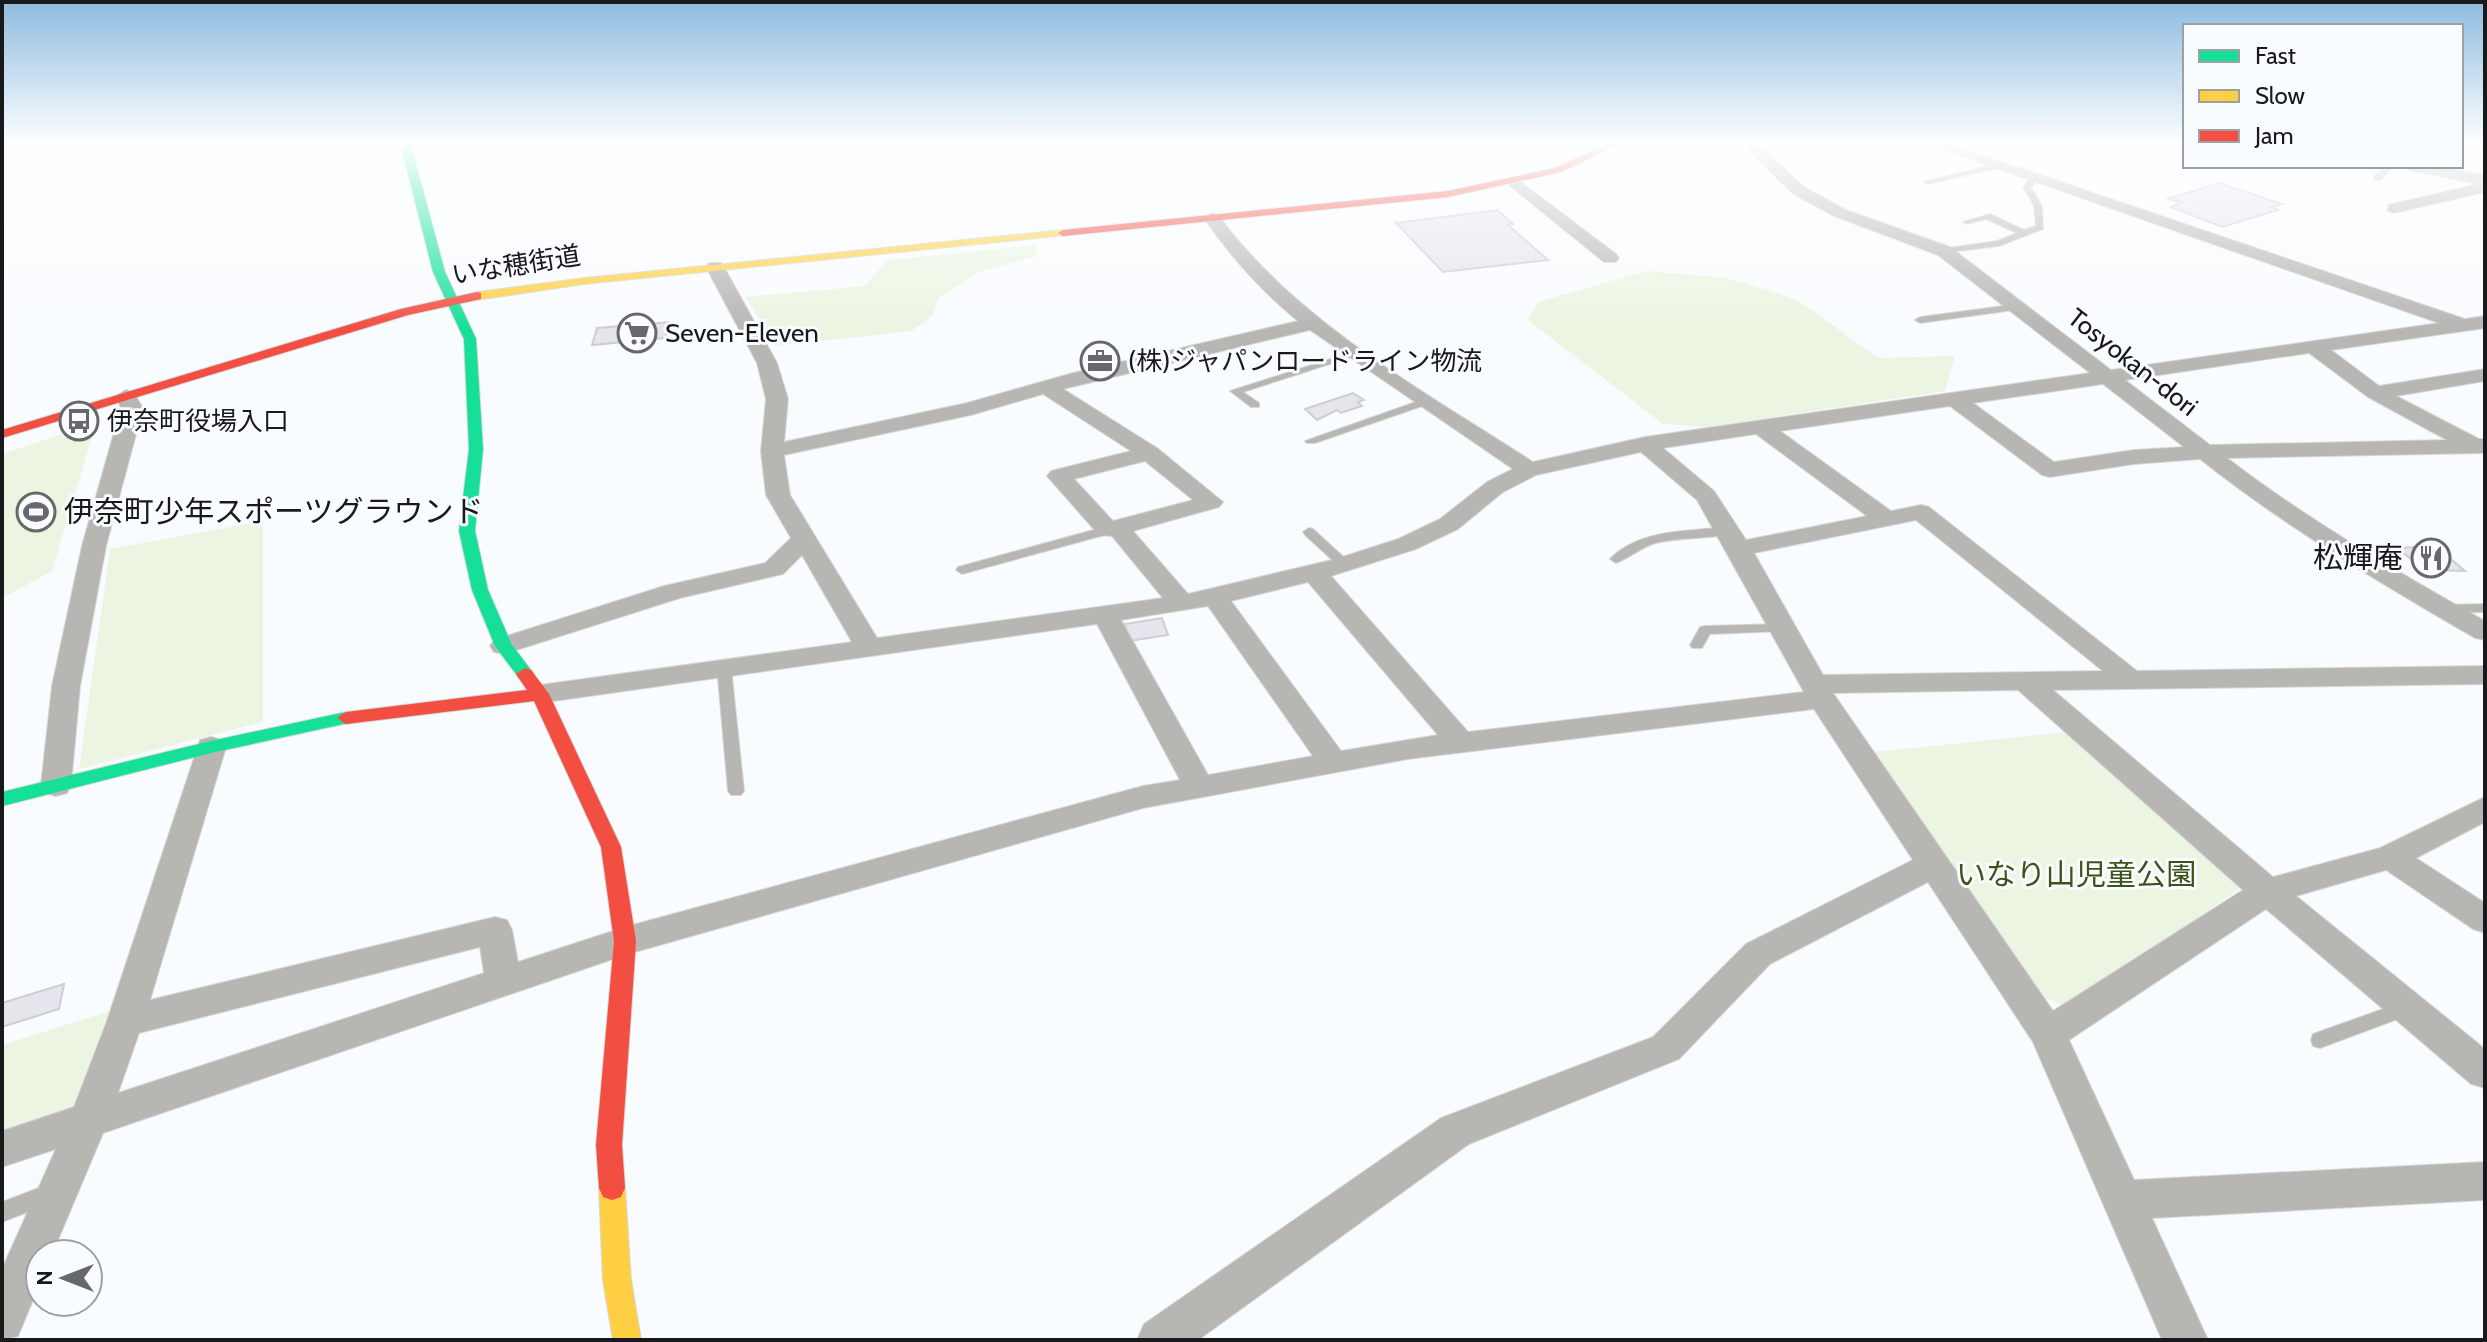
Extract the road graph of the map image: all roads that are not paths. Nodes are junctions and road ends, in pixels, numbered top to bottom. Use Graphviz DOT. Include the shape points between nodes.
graph roads {
  1 [pos="421,205"];
  2 [pos="1344,205"];
  3 [pos="1543,205"];
  4 [pos="1825,205"];
  5 [pos="2037,205"];
  6 [pos="2109,205"];
  7 [pos="2409,205"];
  8 [pos="2394,208"];
  9 [pos="1212,218"];
  10 [pos="1967,222"];
  11 [pos="2026,234"];
  12 [pos="1944,251"];
  13 [pos="1610,258"];
  14 [pos="715,267"];
  15 [pos="452,300"];
  16 [pos="2018,307"];
  17 [pos="1920,320"];
  18 [pos="2485,322"];
  19 [pos="1312,324"];
  20 [pos="2464,325"];
  21 [pos="2485,332"];
  22 [pos="2316,349"];
  23 [pos="1356,354"];
  24 [pos="2107,375"];
  25 [pos="2485,375"];
  26 [pos="1046,387"];
  27 [pos="2375,393"];
  28 [pos="126,396"];
  29 [pos="1953,398"];
  30 [pos="1427,401"];
  31 [pos="1255,405"];
  32 [pos="1760,427"];
  33 [pos="2,434"];
  34 [pos="1311,441"];
  35 [pos="1645,444"];
  36 [pos="2482,449"];
  37 [pos="772,451"];
  38 [pos="2205,452"];
  39 [pos="1149,453"];
  40 [pos="1529,470"];
  41 [pos="1887,519"];
  42 [pos="1113,529"];
  43 [pos="1309,532"];
  44 [pos="803,540"];
  45 [pos="1734,540"];
  46 [pos="1616,559"];
  47 [pos="1345,565"];
  48 [pos="962,570"];
  49 [pos="1314,573"];
  50 [pos="1215,597"];
  51 [pos="1180,601"];
  52 [pos="2485,608"];
  53 [pos="2444,609"];
  54 [pos="1105,615"];
  55 [pos="1783,628"];
  56 [pos="2485,632"];
  57 [pos="1697,645"];
  58 [pos="504,646"];
  59 [pos="869,647"];
  60 [pos="724,667"];
  61 [pos="2485,675"];
  62 [pos="2130,679"];
  63 [pos="2025,681"];
  64 [pos="1818,691"];
  65 [pos="540,694"];
  66 [pos="1460,742"];
  67 [pos="211,747"];
  68 [pos="1333,762"];
  69 [pos="56,785"];
  70 [pos="1199,787"];
  71 [pos="736,791"];
  72 [pos="2,799"];
  73 [pos="2485,808"];
  74 [pos="2390,857"];
  75 [pos="1934,864"];
  76 [pos="2267,891"];
  77 [pos="2485,920"];
  78 [pos="625,941"];
  79 [pos="503,981"];
  80 [pos="2408,1008"];
  81 [pos="125,1021"];
  82 [pos="2048,1034"];
  83 [pos="2320,1040"];
  84 [pos="2485,1072"];
  85 [pos="89,1120"];
  86 [pos="2,1149"];
  87 [pos="2485,1181"];
  88 [pos="57,1190"];
  89 [pos="2121,1200"];
  90 [pos="2,1212"];
  91 [pos="2,1320"];
  92 [pos="627,1340"];
  93 [pos="1160,1340"];
  94 [pos="2185,1340"];
  1 -- 15 [label="street"];
  2 -- 9 [label="street, いな穂街道"];
  3 -- 13 [label="street"];
  4 -- 12 [label="street, Tosyokan-dori"];
  5 -- 11 [label="lane" via="2040,227"];
  6 -- 20 [label="street"];
  7 -- 8 [label="street"];
  9 -- 14 [label="street, いな穂街道"];
  9 -- 19 [label="street" via="1250,269"];
  10 -- 11 [label="lane" via="1987,216"];
  11 -- 12 [label="lane"];
  12 -- 16 [label="street, Tosyokan-dori"];
  14 -- 15 [label="street, いな穂街道"];
  14 -- 37 [label="street" via="767,363 777,399"];
  15 -- 28 [label="street, いな穂街道"];
  15 -- 58 [label="street" via="470,339 474,371 476,449 467,531 480,590"];
  16 -- 17 [label="lane"];
  16 -- 24 [label="street, Tosyokan-dori"];
  18 -- 20 [label="street"];
  19 -- 23 [label="street"];
  19 -- 26 [label="street"];
  20 -- 21 [label="street"];
  20 -- 22 [label="street"];
  22 -- 24 [label="street"];
  22 -- 27 [label="street"];
  23 -- 30 [label="street"];
  23 -- 31 [label="lane" via="1235,391"];
  24 -- 29 [label="street"];
  24 -- 38 [label="street, Tosyokan-dori"];
  25 -- 27 [label="street"];
  26 -- 37 [label="street" via="971,409"];
  26 -- 39 [label="street"];
  27 -- 36 [label="street"];
  28 -- 33 [label="street, いな穂街道"];
  28 -- 69 [label="street" via="132,408 84,593 66,686"];
  29 -- 32 [label="street"];
  29 -- 38 [label="street" via="2050,470"];
  30 -- 34 [label="lane"];
  30 -- 40 [label="street"];
  32 -- 35 [label="street"];
  32 -- 41 [label="street"];
  35 -- 40 [label="street"];
  35 -- 45 [label="street" via="1706,496"];
  36 -- 38 [label="street"];
  37 -- 44 [label="street" via="778,495"];
  38 -- 53 [label="street, Tosyokan-dori" via="2264,498"];
  39 -- 42 [label="street" via="1059,476"];
  39 -- 42 [label="street" via="1211,502"];
  40 -- 47 [label="street" via="1495,487 1449,524"];
  41 -- 45 [label="street"];
  41 -- 62 [label="street" via="1921,512 1932,519"];
  42 -- 48 [label="lane"];
  42 -- 51 [label="street"];
  43 -- 47 [label="lane"];
  44 -- 58 [label="street" via="774,569 673,592"];
  44 -- 59 [label="street"];
  45 -- 46 [label="lane" via="1665,538 1624,551"];
  45 -- 55 [label="street"];
  47 -- 49 [label="street"];
  49 -- 50 [label="street"];
  49 -- 66 [label="street"];
  50 -- 51 [label="street"];
  50 -- 68 [label="street"];
  51 -- 54 [label="street"];
  52 -- 53 [label="lane"];
  53 -- 56 [label="street, Tosyokan-dori"];
  54 -- 59 [label="street"];
  54 -- 70 [label="street"];
  55 -- 57 [label="lane" via="1705,630"];
  55 -- 64 [label="street"];
  58 -- 65 [label="street"];
  59 -- 60 [label="street"];
  60 -- 65 [label="street"];
  60 -- 71 [label="lane"];
  61 -- 62 [label="street"];
  62 -- 63 [label="street"];
  63 -- 64 [label="street"];
  63 -- 76 [label="street"];
  64 -- 66 [label="street"];
  64 -- 75 [label="street"];
  65 -- 67 [label="street" via="348,718"];
  65 -- 78 [label="street" via="611,847"];
  66 -- 68 [label="street"];
  67 -- 69 [label="street"];
  67 -- 81 [label="street"];
  68 -- 70 [label="street"];
  69 -- 72 [label="street"];
  70 -- 78 [label="street" via="1143,797"];
  73 -- 74 [label="street"];
  74 -- 76 [label="street"];
  74 -- 77 [label="street"];
  75 -- 82 [label="street"];
  75 -- 93 [label="street" via="1758,954 1666,1048 1455,1131"];
  76 -- 80 [label="street"];
  76 -- 82 [label="street"];
  78 -- 79 [label="street"];
  78 -- 92 [label="street" via="609,1145 617,1280"];
  79 -- 81 [label="street" via="495,930"];
  79 -- 85 [label="street"];
  80 -- 83 [label="lane"];
  80 -- 84 [label="street"];
  81 -- 85 [label="street"];
  82 -- 89 [label="street"];
  85 -- 86 [label="street"];
  85 -- 88 [label="street"];
  87 -- 89 [label="street"];
  88 -- 90 [label="lane"];
  88 -- 91 [label="street"];
  89 -- 94 [label="street"];
}
